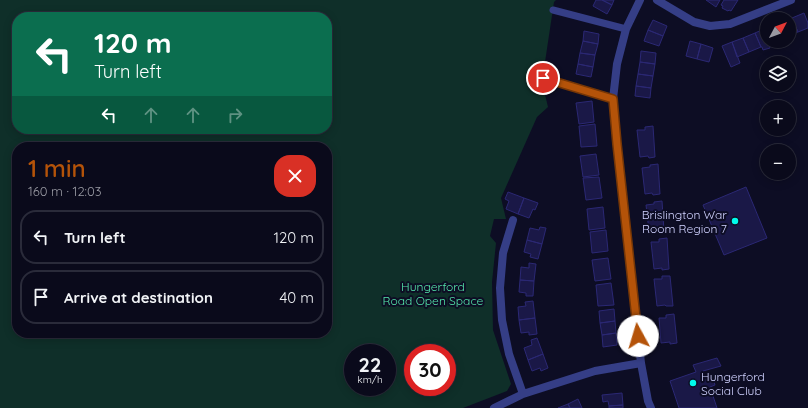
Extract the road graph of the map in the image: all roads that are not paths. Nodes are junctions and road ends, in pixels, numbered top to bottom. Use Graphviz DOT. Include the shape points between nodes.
graph roads {
  1 [pos="640,0"];
  2 [pos="657,0"];
  3 [pos="791,0"];
  4 [pos="553,10"];
  5 [pos="626,29"];
  6 [pos="543,78"];
  7 [pos="613,99"];
  8 [pos="513,220"];
  9 [pos="641,363"];
  10 [pos="523,394"];
  11 [pos="494,408"];
  12 [pos="651,408"];
  1 -- 5 [label="street"];
  2 -- 3 [label="street" via="694,22 710,26 730,24"];
  4 -- 5 [label="lane"];
  5 -- 7 [label="street" via="617,64"];
  6 -- 7 [label="lane"];
  7 -- 9 [label="street"];
  8 -- 10 [label="street" via="503,253 500,288 502,320 509,354"];
  9 -- 10 [label="street" via="595,371"];
  9 -- 12 [label="street"];
  10 -- 11 [label="street"];
}
